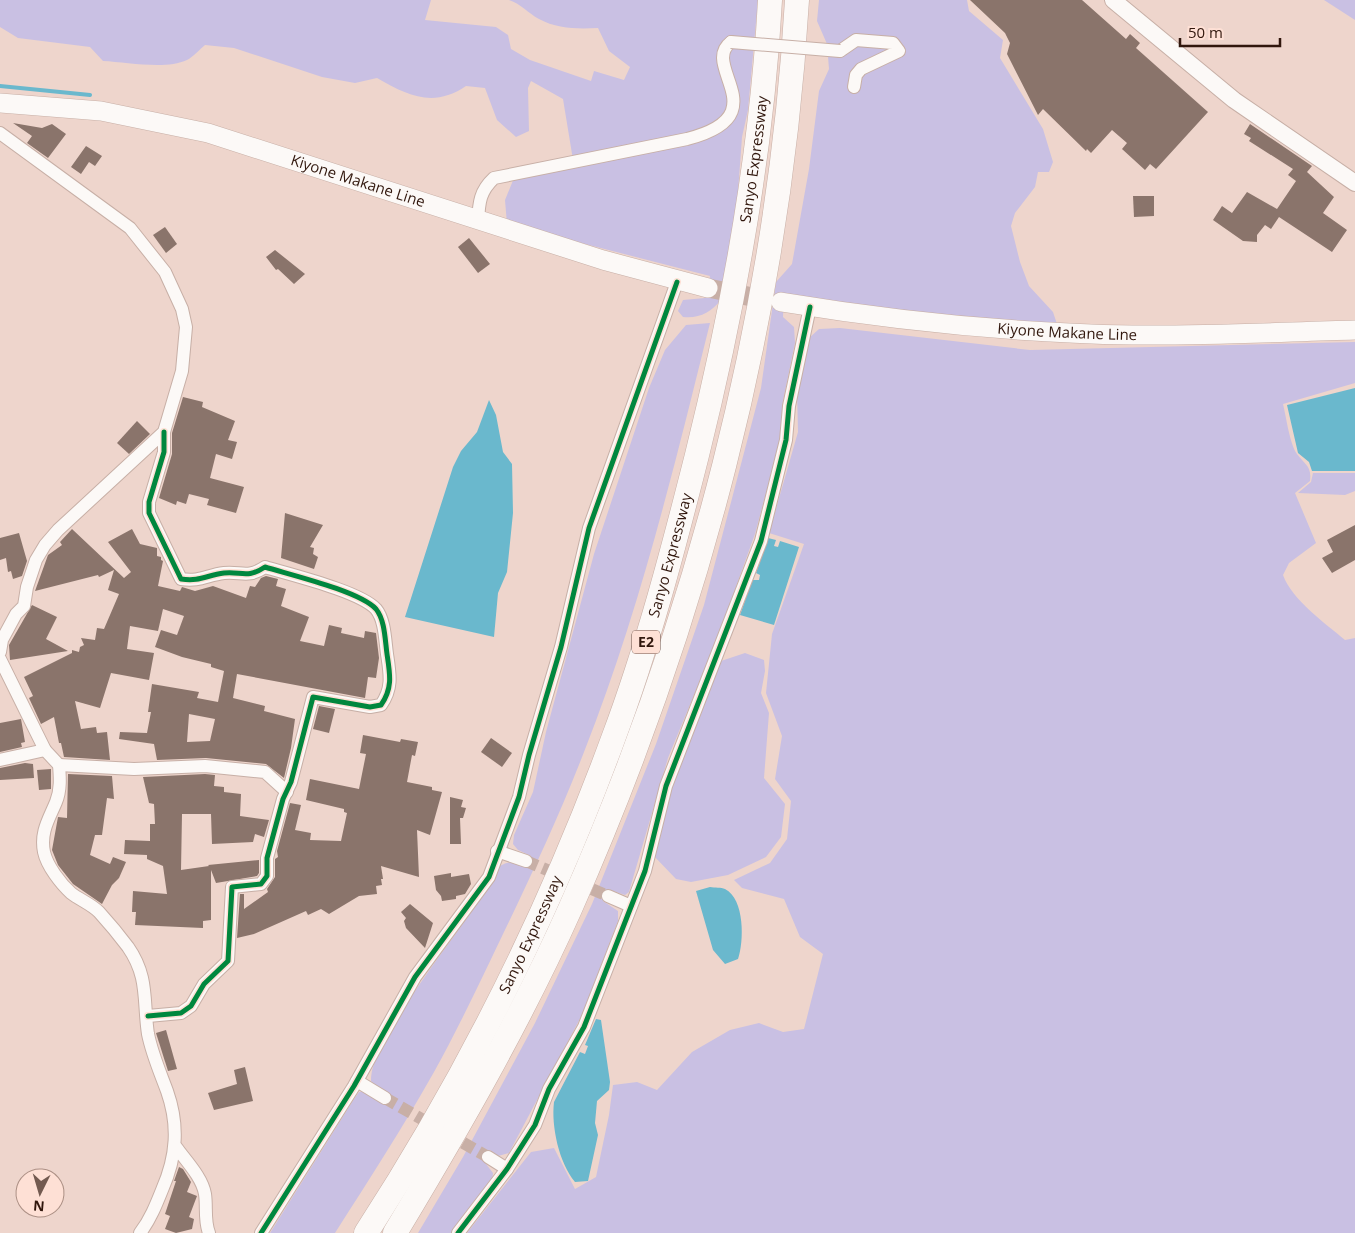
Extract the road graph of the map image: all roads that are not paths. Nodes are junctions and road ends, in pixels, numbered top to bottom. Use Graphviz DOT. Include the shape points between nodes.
graph roads {
  1 [pos="770,0"];
  2 [pos="797,0"];
  3 [pos="1113,0"];
  4 [pos="854,87"];
  5 [pos="0,103"];
  6 [pos="0,133"];
  7 [pos="1355,183"];
  8 [pos="478,221"];
  9 [pos="677,282"];
  10 [pos="708,288"];
  11 [pos="781,302"];
  12 [pos="810,307"];
  13 [pos="1355,330"];
  14 [pos="164,432"];
  15 [pos="0,652"];
  16 [pos="0,659"];
  17 [pos="45,750"];
  18 [pos="0,760"];
  19 [pos="59,765"];
  20 [pos="287,792"];
  21 [pos="497,850"];
  22 [pos="526,861"];
  23 [pos="608,896"];
  24 [pos="631,906"];
  25 [pos="148,1016"];
  26 [pos="356,1081"];
  27 [pos="385,1098"];
  28 [pos="176,1147"];
  29 [pos="488,1157"];
  30 [pos="507,1169"];
  31 [pos="140,1233"];
  32 [pos="209,1233"];
  33 [pos="261,1233"];
  34 [pos="366,1233"];
  35 [pos="395,1233"];
  36 [pos="458,1233"];
  1 -- 34 [label="highway, Sanyo Expressway / E2" via="758,129 730,308 678,529 642,656 594,788 547,901 460,1074"];
  2 -- 35 [label="highway, Sanyo Expressway / E2" via="773,223 757,314 705,539 666,660 638,744 569,912 482,1084"];
  3 -- 7 [label="street" via="1234,100"];
  4 -- 8 [label="street, bridge" via="861,68 899,51 893,43 856,40 840,52 731,42 724,47 721,57 733,100 732,114 724,125 688,139 494,178 479,198"];
  5 -- 8 [label="main road, Kiyone Makane Line" via="101,111 208,133"];
  6 -- 14 [label="street" via="123,222 165,272 182,308 186,346 182,372"];
  8 -- 9 [label="main road, Kiyone Makane Line"];
  9 -- 10 [label="main road, Kiyone Makane Line"];
  9 -- 21 [label="street" via="589,528 561,647 519,797"];
  11 -- 12 [label="main road, Kiyone Makane Line"];
  12 -- 13 [label="main road, Kiyone Makane Line" via="965,325 1076,333 1133,335"];
  12 -- 24 [label="street" via="789,406 786,440 761,540 672,768"];
  14 -- 15 [label="street" via="45,545 36,560 24,606 2,640"];
  14 -- 20 [label="street" via="164,452 149,502 150,513 182,579 204,580 224,573 245,575 265,567 361,598 376,610 382,620 391,682 388,695 381,705 370,707 313,697"];
  16 -- 17 [label="street"];
  17 -- 18 [label="street"];
  17 -- 19 [label="street"];
  19 -- 20 [label="street" via="134,770 205,766 265,772"];
  19 -- 25 [label="street" via="60,784 56,802 47,819 44,853 70,892 98,911 128,947 144,982"];
  20 -- 25 [label="street" via="267,858 267,876 261,884 232,887 228,961 204,984 191,1006 181,1012"];
  21 -- 22 [label="street"];
  21 -- 26 [label="street" via="489,877 414,977"];
  23 -- 24 [label="street"];
  24 -- 30 [label="street" via="584,1027 549,1089 535,1124"];
  25 -- 28 [label="street" via="154,1060 168,1092 176,1125"];
  26 -- 27 [label="street"];
  26 -- 33 [label="street"];
  28 -- 31 [label="street" via="166,1181 150,1219"];
  28 -- 32 [label="street" via="205,1193"];
  29 -- 30 [label="street"];
  30 -- 36 [label="street"];
}
